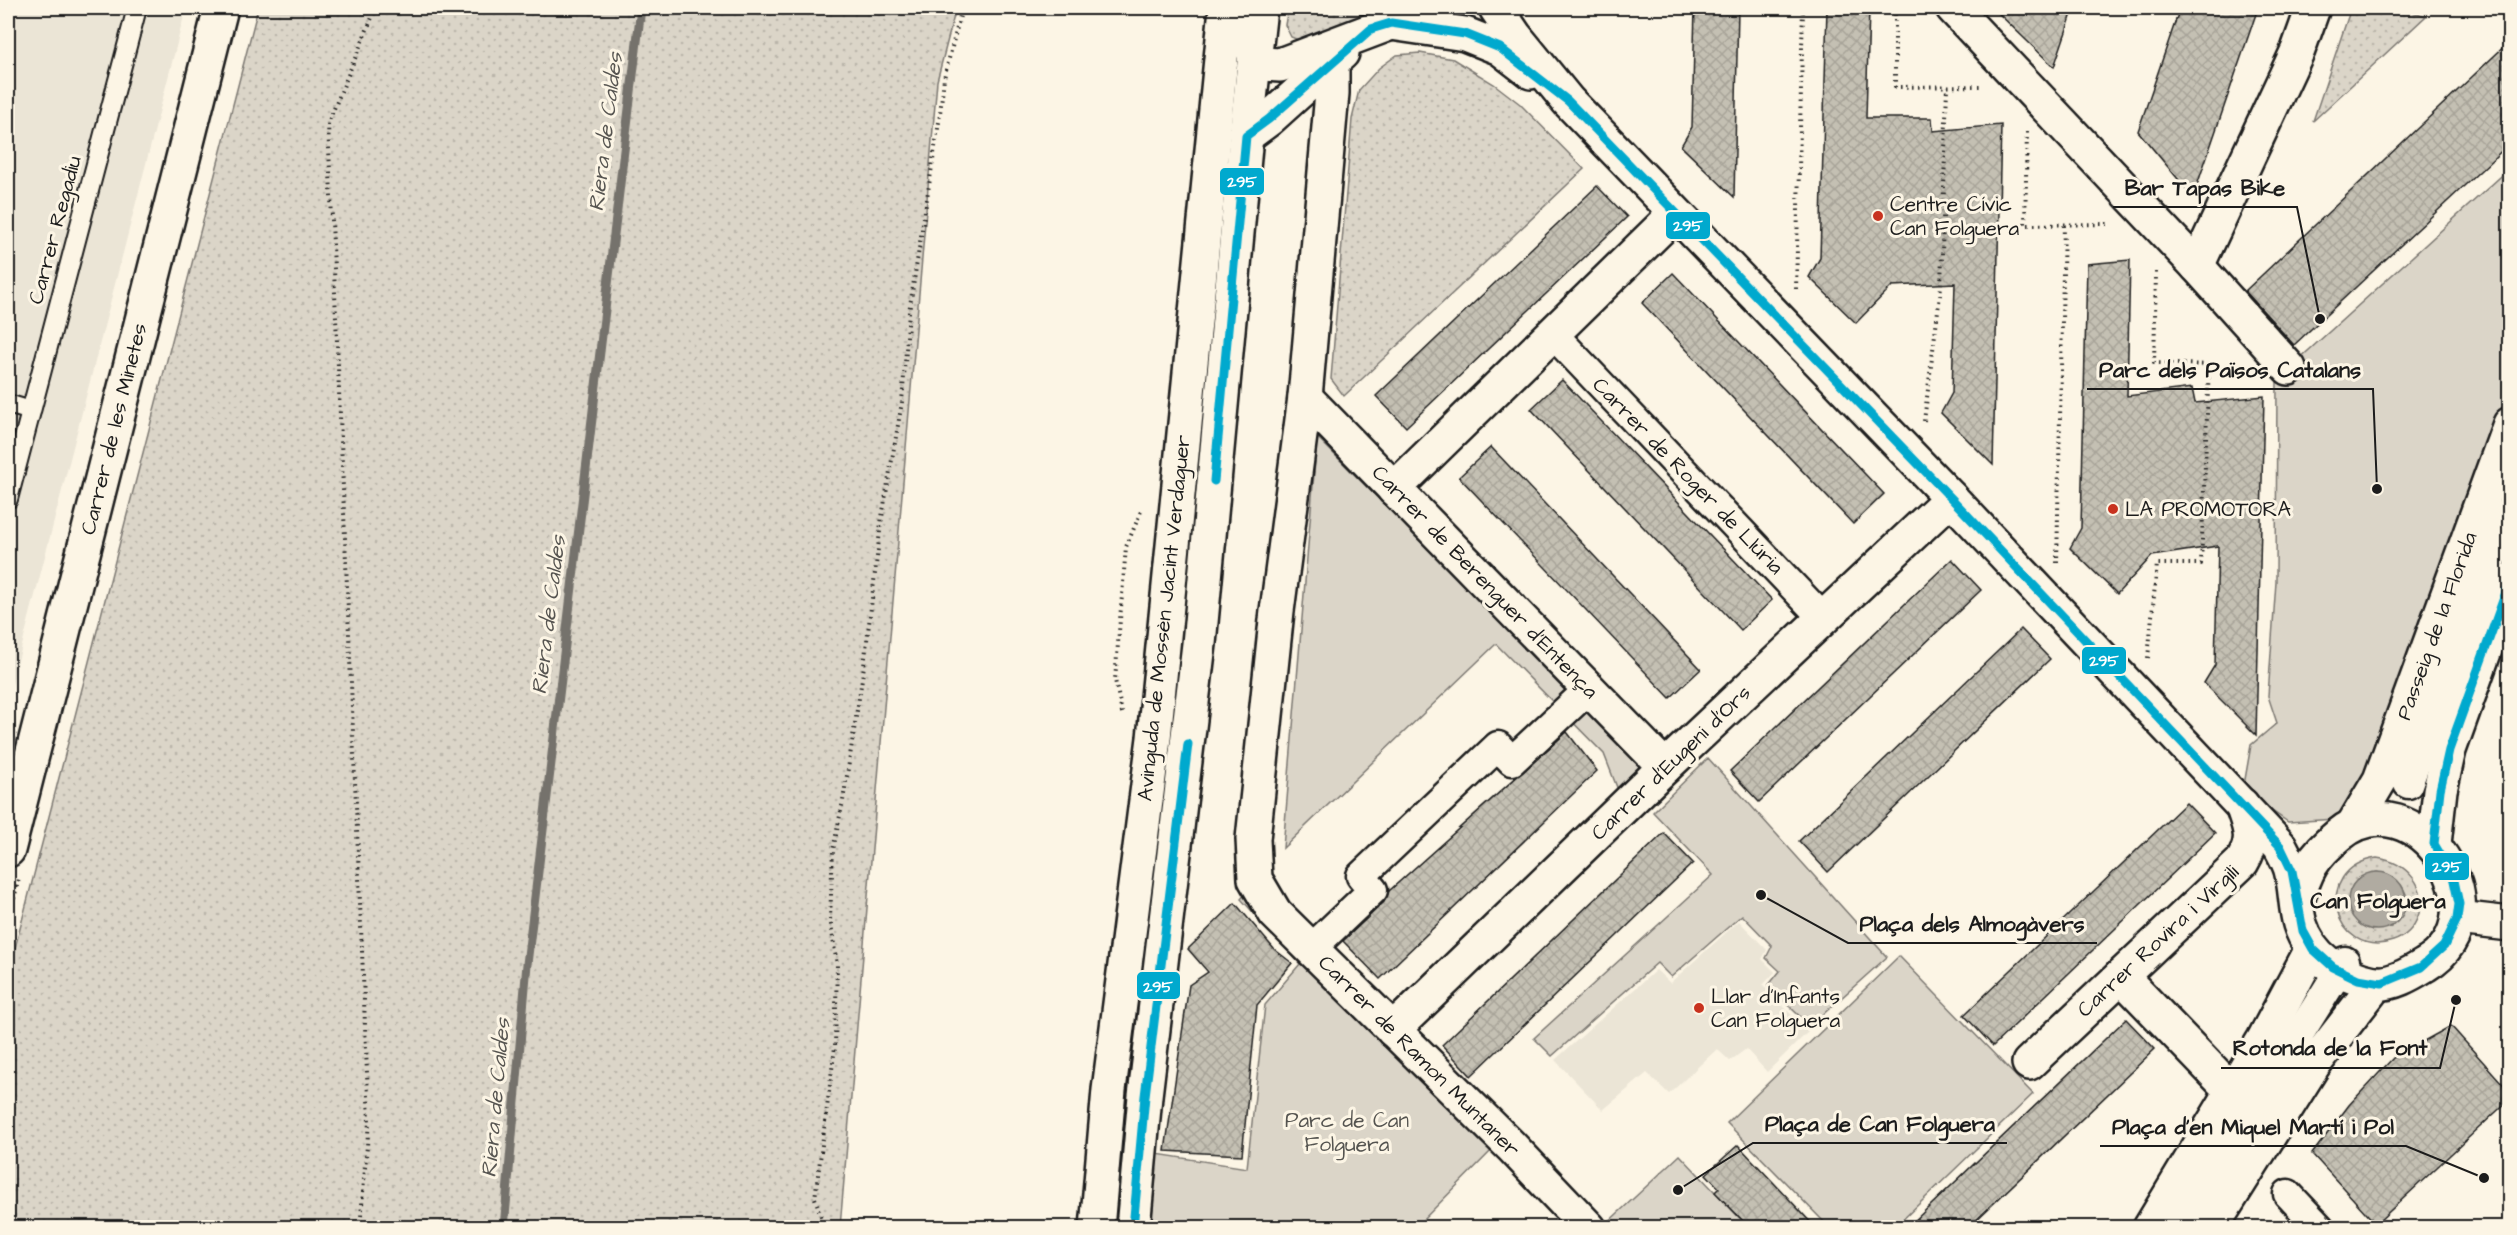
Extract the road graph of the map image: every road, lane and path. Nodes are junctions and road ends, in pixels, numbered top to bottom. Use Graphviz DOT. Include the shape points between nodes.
graph roads {
  1 [pos="137,8"];
  2 [pos="221,8"];
  3 [pos="376,8"];
  4 [pos="962,8"];
  5 [pos="1226,8"];
  6 [pos="1243,8"];
  7 [pos="1260,8"];
  8 [pos="1422,8"];
  9 [pos="1496,8"];
  10 [pos="1803,8"];
  11 [pos="1895,8"];
  12 [pos="2313,8"];
  13 [pos="1960,10"];
  14 [pos="1381,26"];
  15 [pos="1258,59"];
  16 [pos="1332,62"];
  17 [pos="2027,85"];
  18 [pos="1947,86"];
  19 [pos="1568,101"];
  20 [pos="1246,136"];
  21 [pos="1675,214"];
  22 [pos="2157,223"];
  23 [pos="2064,224"];
  24 [pos="2197,266"];
  25 [pos="1552,333"];
  26 [pos="1794,336"];
  27 [pos="2209,365"];
  28 [pos="2289,368"];
  29 [pos="1305,397"];
  30 [pos="8,404"];
  31 [pos="31,411"];
  32 [pos="2510,424"];
  33 [pos="1918,464"];
  34 [pos="1394,489"];
  35 [pos="1951,498"];
  36 [pos="8,499"];
  37 [pos="2510,510"];
  38 [pos="2510,580"];
  39 [pos="2056,608"];
  40 [pos="1823,618"];
  41 [pos="1589,689"];
  42 [pos="2144,701"];
  43 [pos="1665,767"];
  44 [pos="2408,784"];
  45 [pos="2241,803"];
  46 [pos="2349,827"];
  47 [pos="2434,844"];
  48 [pos="8,850"];
  49 [pos="2297,902"];
  50 [pos="2458,918"];
  51 [pos="2510,924"];
  52 [pos="1311,949"];
  53 [pos="2312,949"];
  54 [pos="2341,967"];
  55 [pos="2121,976"];
  56 [pos="2377,983"];
  57 [pos="1393,1030"];
  58 [pos="2029,1063"];
  59 [pos="2232,1091"];
  60 [pos="2288,1194"];
  61 [pos="360,1227"];
  62 [pos="825,1227"];
  63 [pos="1097,1227"];
  64 [pos="1133,1227"];
  65 [pos="1589,1227"];
  66 [pos="2150,1227"];
  67 [pos="2178,1227"];
  68 [pos="2211,1227"];
  69 [pos="2320,1227"];
  1 -- 31 [label="lane, Carrer Regadiu"];
  2 -- 48 [label="street, Carrer de les Minetes"];
  3 -- 61 [label="path" via="328,123 369,1122"];
  4 -- 62 [label="path" via="944,78 909,312 902,402 833,850 830,918 837,964 835,1047 815,1198"];
  5 -- 63 [label="street, Avinguda de Mossèn Jacint Verdaguer" via="1154,738 1109,1090"];
  6 -- 15 [label="street, Avinguda de Mossèn Jacint Verdaguer" via="1243,36"];
  7 -- 15 [label="street, Avinguda de Mossèn Jacint Verdaguer"];
  8 -- 14 [label="street"];
  9 -- 19 [label="street"];
  10 -- 26 [label="path"];
  11 -- 18 [label="path" via="1895,87"];
  12 -- 24 [label="street" via="2298,50"];
  13 -- 17 [label="street"];
  14 -- 15 [label="street" via="1280,65"];
  14 -- 16 [label="street"];
  14 -- 19 [label="street" via="1465,34 1500,48"];
  15 -- 20 [label="street, Avinguda de Mossèn Jacint Verdaguer"];
  16 -- 20 [label="street"];
  16 -- 29 [label="street"];
  17 -- 18 [label="path"];
  17 -- 22 [label="street"];
  17 -- 23 [label="path" via="2025,225"];
  18 -- 33 [label="path" via="1941,287"];
  19 -- 21 [label="street"];
  20 -- 64 [label="street, Avinguda de Mossèn Jacint Verdaguer" via="1199,644"];
  21 -- 25 [label="street"];
  21 -- 26 [label="street"];
  22 -- 23 [label="path"];
  22 -- 24 [label="street"];
  22 -- 27 [label="path" via="2154,363"];
  23 -- 39 [label="path"];
  24 -- 28 [label="street"];
  25 -- 34 [label="street"];
  25 -- 40 [label="street, Carrer de Roger de Llúria"];
  26 -- 33 [label="street"];
  27 -- 28 [label="path"];
  27 -- 42 [label="path" via="2201,564 2157,564"];
  29 -- 34 [label="street, Carrer de Berenguer d'Entença"];
  29 -- 52 [label="street, Carrer de Ramon Muntaner" via="1276,611 1253,839 1256,879 1275,913"];
  30 -- 31 [label="lane"];
  31 -- 36 [label="lane, Carrer Regadiu"];
  32 -- 46 [label="street, Passeig de la Florida" via="2380,780"];
  33 -- 35 [label="street"];
  34 -- 41 [label="street, Carrer de Berenguer d'Entença"];
  35 -- 39 [label="street"];
  35 -- 40 [label="street, Carrer d'Eugeni d'Ors"];
  37 -- 44 [label="street, Passeig de la Florida"];
  38 -- 47 [label="street" via="2448,750"];
  39 -- 42 [label="street"];
  40 -- 43 [label="street, Carrer d'Eugeni d'Ors"];
  41 -- 43 [label="street, Carrer de Berenguer d'Entença"];
  41 -- 52 [label="street" via="1512,761 1498,746 1361,876 1373,890"];
  42 -- 45 [label="street"];
  43 -- 57 [label="street, Carrer d'Eugeni d'Ors"];
  45 -- 46 [label="street" via="2286,832 2311,835"];
  45 -- 49 [label="street" via="2280,846 2291,870"];
  45 -- 55 [label="street, Carrer Rovira i Virgili" via="2251,831 2251,848 2242,862"];
  46 -- 47 [label="street" via="2373,818 2395,822"];
  46 -- 49 [label="street" via="2320,850 2304,874"];
  47 -- 50 [label="street" via="2449,866 2457,890"];
  49 -- 53 [label="street" via="2300,925"];
  50 -- 51 [label="street"];
  50 -- 56 [label="street" via="2448,942 2431,961 2407,976"];
  52 -- 57 [label="street, Carrer de Ramon Muntaner"];
  53 -- 54 [label="street"];
  53 -- 59 [label="street"];
  54 -- 56 [label="street"];
  54 -- 67 [label="street"];
  55 -- 58 [label="street, Carrer Rovira i Virgili"];
  55 -- 59 [label="street"];
  56 -- 68 [label="street" via="2314,1064"];
  57 -- 65 [label="street, Carrer de Ramon Muntaner"];
  59 -- 66 [label="street"];
  60 -- 69 [label="street"];
}
